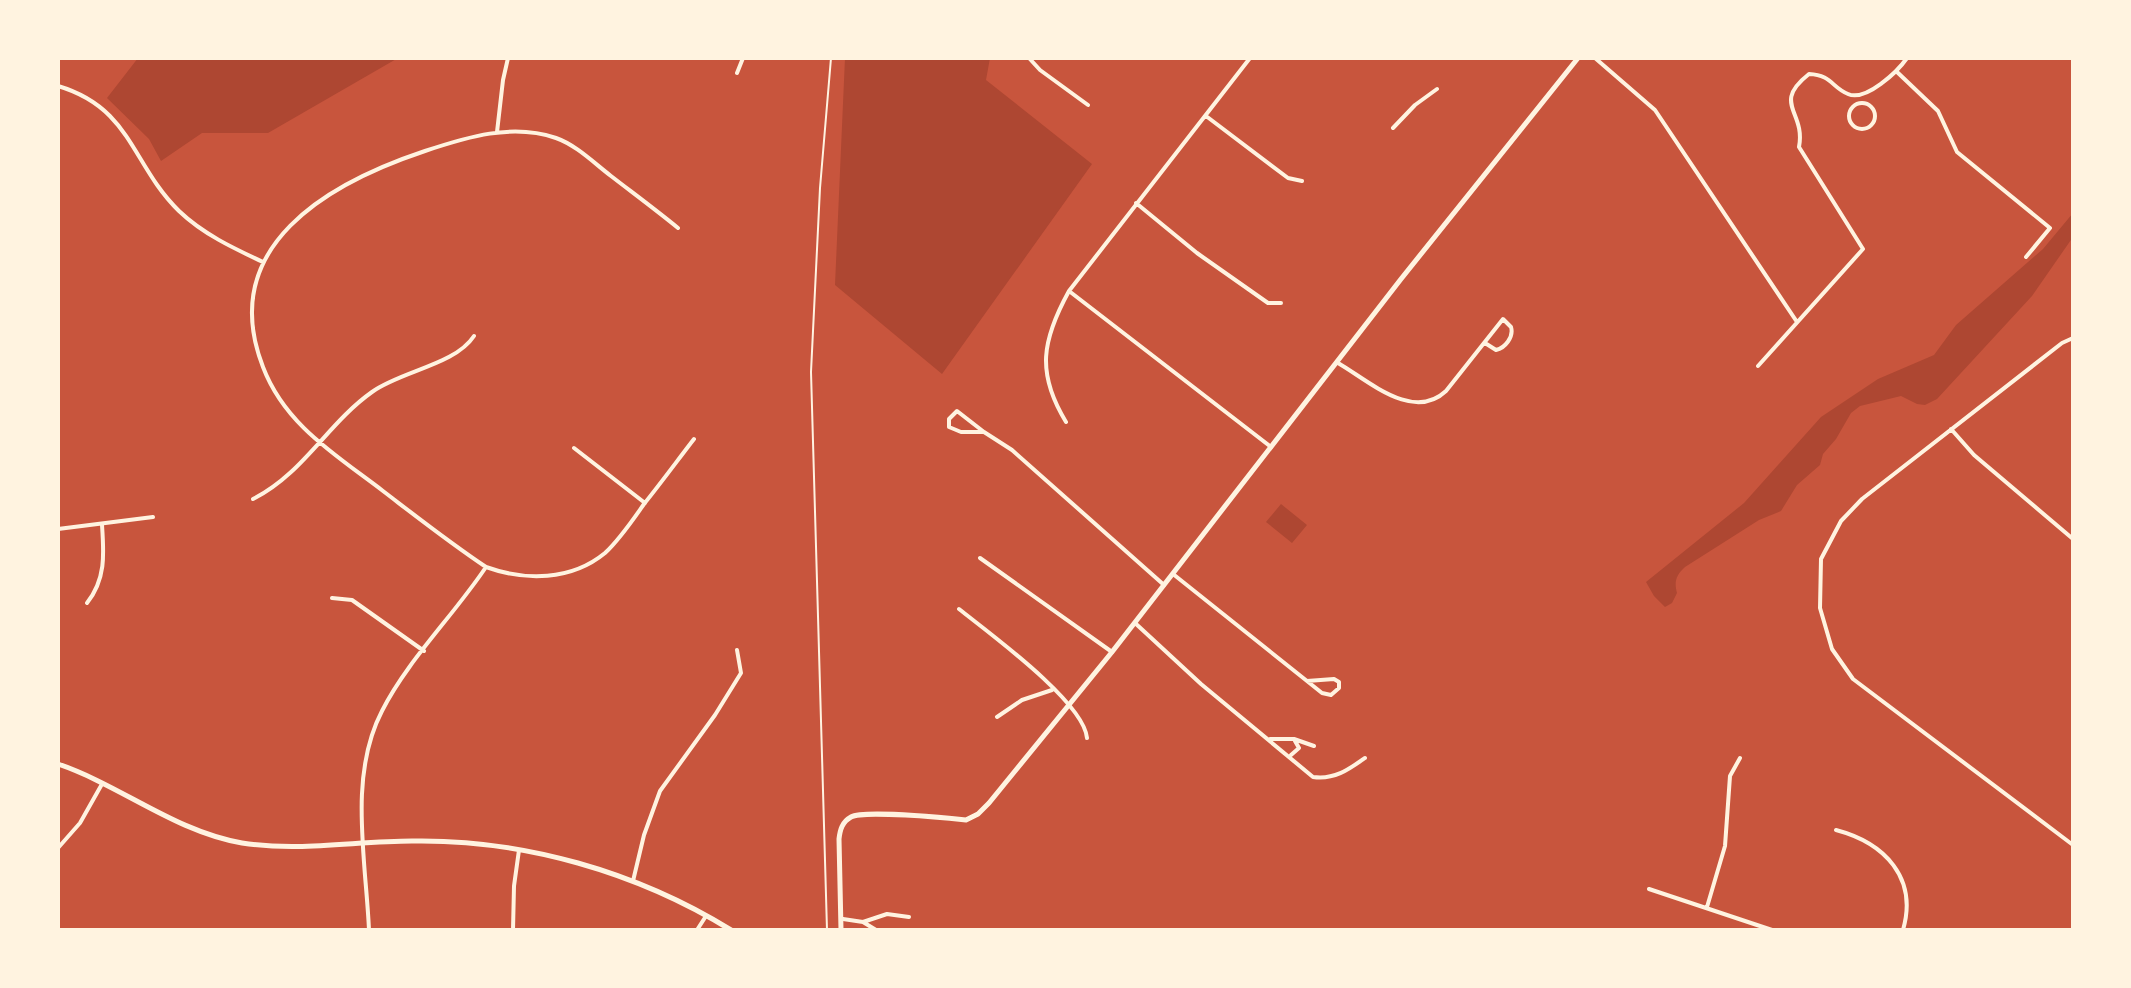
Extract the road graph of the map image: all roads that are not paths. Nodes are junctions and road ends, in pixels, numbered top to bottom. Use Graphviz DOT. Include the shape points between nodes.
graph roads {
  1 [pos="508,58"];
  2 [pos="743,58"];
  3 [pos="1029,58"];
  4 [pos="1250,58"];
  5 [pos="1578,58"];
  6 [pos="1595,58"];
  7 [pos="1907,58"];
  8 [pos="1820,67"];
  9 [pos="1896,71"];
  10 [pos="737,73"];
  11 [pos="1819,74"];
  12 [pos="58,86"];
  13 [pos="1437,89"];
  14 [pos="1858,96"];
  15 [pos="1859,104"];
  16 [pos="1088,105"];
  17 [pos="1206,116"];
  18 [pos="1393,128"];
  19 [pos="497,132"];
  20 [pos="1302,181"];
  21 [pos="1136,203"];
  22 [pos="678,228"];
  23 [pos="2026,257"];
  24 [pos="263,262"];
  25 [pos="1069,291"];
  26 [pos="1281,303"];
  27 [pos="1797,322"];
  28 [pos="474,336"];
  29 [pos="2073,338"];
  30 [pos="1485,343"];
  31 [pos="1338,363"];
  32 [pos="1758,366"];
  33 [pos="1066,422"];
  34 [pos="1951,429"];
  35 [pos="984,432"];
  36 [pos="694,439"];
  37 [pos="320,443"];
  38 [pos="1271,447"];
  39 [pos="574,448"];
  40 [pos="253,499"];
  41 [pos="645,503"];
  42 [pos="153,517"];
  43 [pos="102,525"];
  44 [pos="58,529"];
  45 [pos="2073,539"];
  46 [pos="980,558"];
  47 [pos="486,567"];
  48 [pos="1173,574"];
  49 [pos="1164,585"];
  50 [pos="332,598"];
  51 [pos="87,603"];
  52 [pos="959,609"];
  53 [pos="1134,623"];
  54 [pos="737,650"];
  55 [pos="424,651"];
  56 [pos="1112,652"];
  57 [pos="1307,681"];
  58 [pos="1053,690"];
  59 [pos="1069,705"];
  60 [pos="997,717"];
  61 [pos="1087,738"];
  62 [pos="1268,739"];
  63 [pos="1294,739"];
  64 [pos="1314,746"];
  65 [pos="1289,756"];
  66 [pos="1365,758"];
  67 [pos="1740,758"];
  68 [pos="58,764"];
  69 [pos="102,784"];
  70 [pos="1836,830"];
  71 [pos="364,842"];
  72 [pos="2073,845"];
  73 [pos="58,848"];
  74 [pos="519,850"];
  75 [pos="632,882"];
  76 [pos="1649,889"];
  77 [pos="1707,907"];
  78 [pos="706,916"];
  79 [pos="909,917"];
  80 [pos="843,919"];
  81 [pos="863,922"];
  82 [pos="369,930"];
  83 [pos="513,930"];
  84 [pos="697,930"];
  85 [pos="731,930"];
  86 [pos="841,930"];
  87 [pos="876,930"];
  88 [pos="1772,930"];
  89 [pos="1903,930"];
  1 -- 19 [label="street"];
  2 -- 10 [label="street"];
  3 -- 16 [label="street"];
  4 -- 17 [label="street"];
  5 -- 31 [label="street"];
  6 -- 27 [label="street" via="1655,110"];
  7 -- 9 [label="street"];
  8 -- 11 [label="street"];
  9 -- 14 [label="street"];
  9 -- 23 [label="street" via="1938,111 1957,152 2050,228"];
  11 -- 14 [label="street"];
  11 -- 27 [label="street" via="1809,74 1791,94 1802,134 1799,147 1863,249"];
  12 -- 24 [label="street" via="91,99 116,120 156,183 188,219"];
  13 -- 18 [label="street"];
  14 -- 15 [label="street"];
  15 -- 15 [label="street" via="1852,108 1850,120 1854,127 1866,128 1874,115 1871,107"];
  17 -- 20 [label="street" via="1288,178"];
  17 -- 21 [label="street"];
  19 -- 22 [label="street" via="563,142"];
  19 -- 24 [label="street" via="410,156 348,183 292,222"];
  21 -- 25 [label="street"];
  21 -- 26 [label="street" via="1268,303"];
  24 -- 37 [label="street" via="251,315 258,355 280,401"];
  25 -- 33 [label="street" via="1048,338 1044,368"];
  25 -- 38 [label="street"];
  27 -- 32 [label="street"];
  28 -- 37 [label="street" via="459,351 371,393"];
  29 -- 34 [label="street"];
  30 -- 30 [label="street" via="1503,319 1511,327 1502,349"];
  30 -- 31 [label="street" via="1446,391 1426,403 1398,398"];
  31 -- 38 [label="street"];
  34 -- 45 [label="street"];
  34 -- 72 [label="street" via="1841,521 1821,559 1820,608 1832,649 1853,679"];
  35 -- 35 [label="street" via="957,411 952,413 949,427"];
  35 -- 49 [label="street" via="1012,450"];
  36 -- 41 [label="street"];
  37 -- 40 [label="street" via="284,481"];
  37 -- 47 [label="street"];
  38 -- 48 [label="street"];
  39 -- 41 [label="street"];
  41 -- 47 [label="street" via="607,551 576,569 534,577"];
  42 -- 43 [label="street"];
  43 -- 44 [label="street"];
  43 -- 51 [label="street" via="102,574"];
  46 -- 56 [label="street"];
  47 -- 55 [label="street"];
  48 -- 49 [label="street"];
  48 -- 57 [label="street"];
  49 -- 53 [label="street"];
  50 -- 55 [label="street" via="352,600"];
  52 -- 58 [label="street"];
  53 -- 56 [label="street"];
  53 -- 62 [label="street"];
  54 -- 75 [label="street" via="741,673 660,791"];
  55 -- 71 [label="street" via="383,709 373,733 363,782"];
  56 -- 59 [label="street"];
  57 -- 57 [label="street" via="1334,679 1339,688 1327,695"];
  58 -- 59 [label="street"];
  58 -- 60 [label="street" via="1022,700"];
  59 -- 61 [label="street"];
  59 -- 80 [label="street" via="974,817 864,813 848,819 839,839"];
  62 -- 63 [label="street"];
  62 -- 65 [label="street"];
  63 -- 64 [label="street"];
  63 -- 65 [label="street" via="1299,748"];
  65 -- 66 [label="street" via="1313,777 1327,779"];
  67 -- 77 [label="street" via="1730,776 1725,846"];
  68 -- 69 [label="street"];
  69 -- 71 [label="street" via="184,826 237,842 291,847"];
  69 -- 73 [label="street"];
  70 -- 89 [label="street" via="1852,834 1895,866 1907,893"];
  71 -- 74 [label="street" via="445,842"];
  71 -- 82 [label="street"];
  74 -- 75 [label="street"];
  74 -- 83 [label="street"];
  75 -- 78 [label="street"];
  76 -- 77 [label="street"];
  77 -- 88 [label="street"];
  78 -- 84 [label="street"];
  78 -- 85 [label="street"];
  79 -- 81 [label="street" via="887,914"];
  80 -- 81 [label="street"];
  80 -- 86 [label="street"];
  81 -- 87 [label="street"];
}
